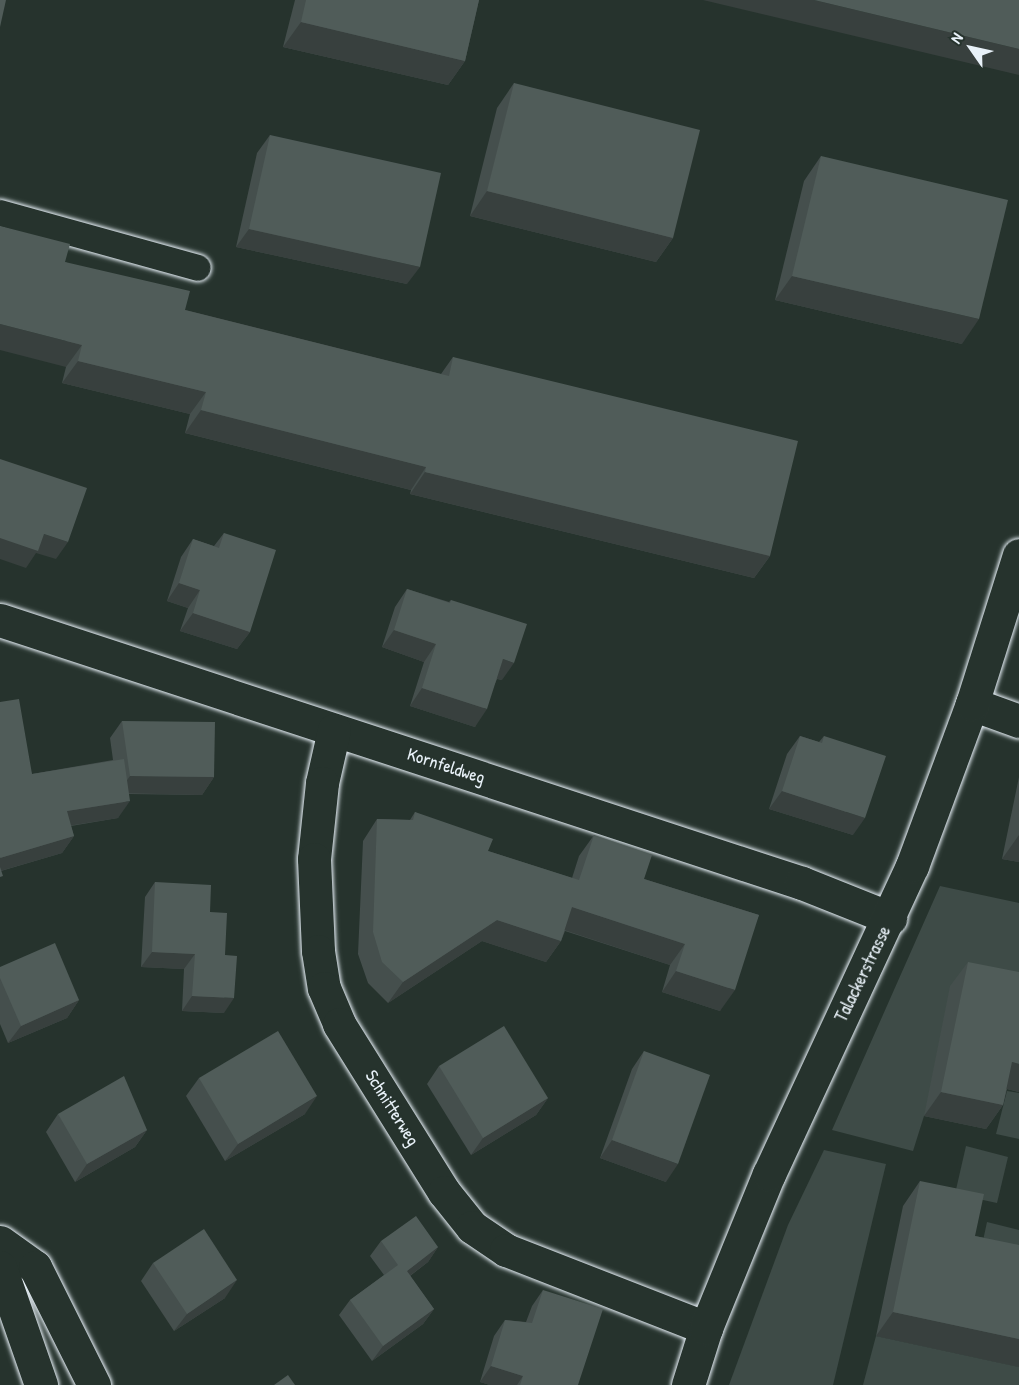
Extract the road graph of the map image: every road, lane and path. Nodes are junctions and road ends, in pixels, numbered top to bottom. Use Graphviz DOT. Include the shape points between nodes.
graph roads {
  1 [pos="0,213"];
  2 [pos="198,268"];
  3 [pos="1019,555"];
  4 [pos="0,620"];
  5 [pos="972,704"];
  6 [pos="1019,721"];
  7 [pos="334,730"];
  8 [pos="890,918"];
  9 [pos="0,1242"];
  10 [pos="0,1268"];
  11 [pos="706,1328"];
  12 [pos="89,1375"];
  13 [pos="41,1385"];
  14 [pos="688,1385"];
  1 -- 2 [label="lane"];
  3 -- 5 [label="street, Talackerstrasse"];
  4 -- 7 [label="street, Kornfeldweg"];
  5 -- 6 [label="street"];
  5 -- 8 [label="street, Talackerstrasse"];
  7 -- 8 [label="street, Kornfeldweg" via="802,883"];
  7 -- 11 [label="street, Schnitterweg" via="322,783 314,859 318,951 324,988 345,1034 444,1192 472,1227 506,1250"];
  8 -- 11 [label="street, Talackerstrasse" via="769,1174"];
  9 -- 12 [label="street" via="35,1267"];
  10 -- 13 [label="street"];
  11 -- 14 [label="street, Talackerstrasse"];
}
